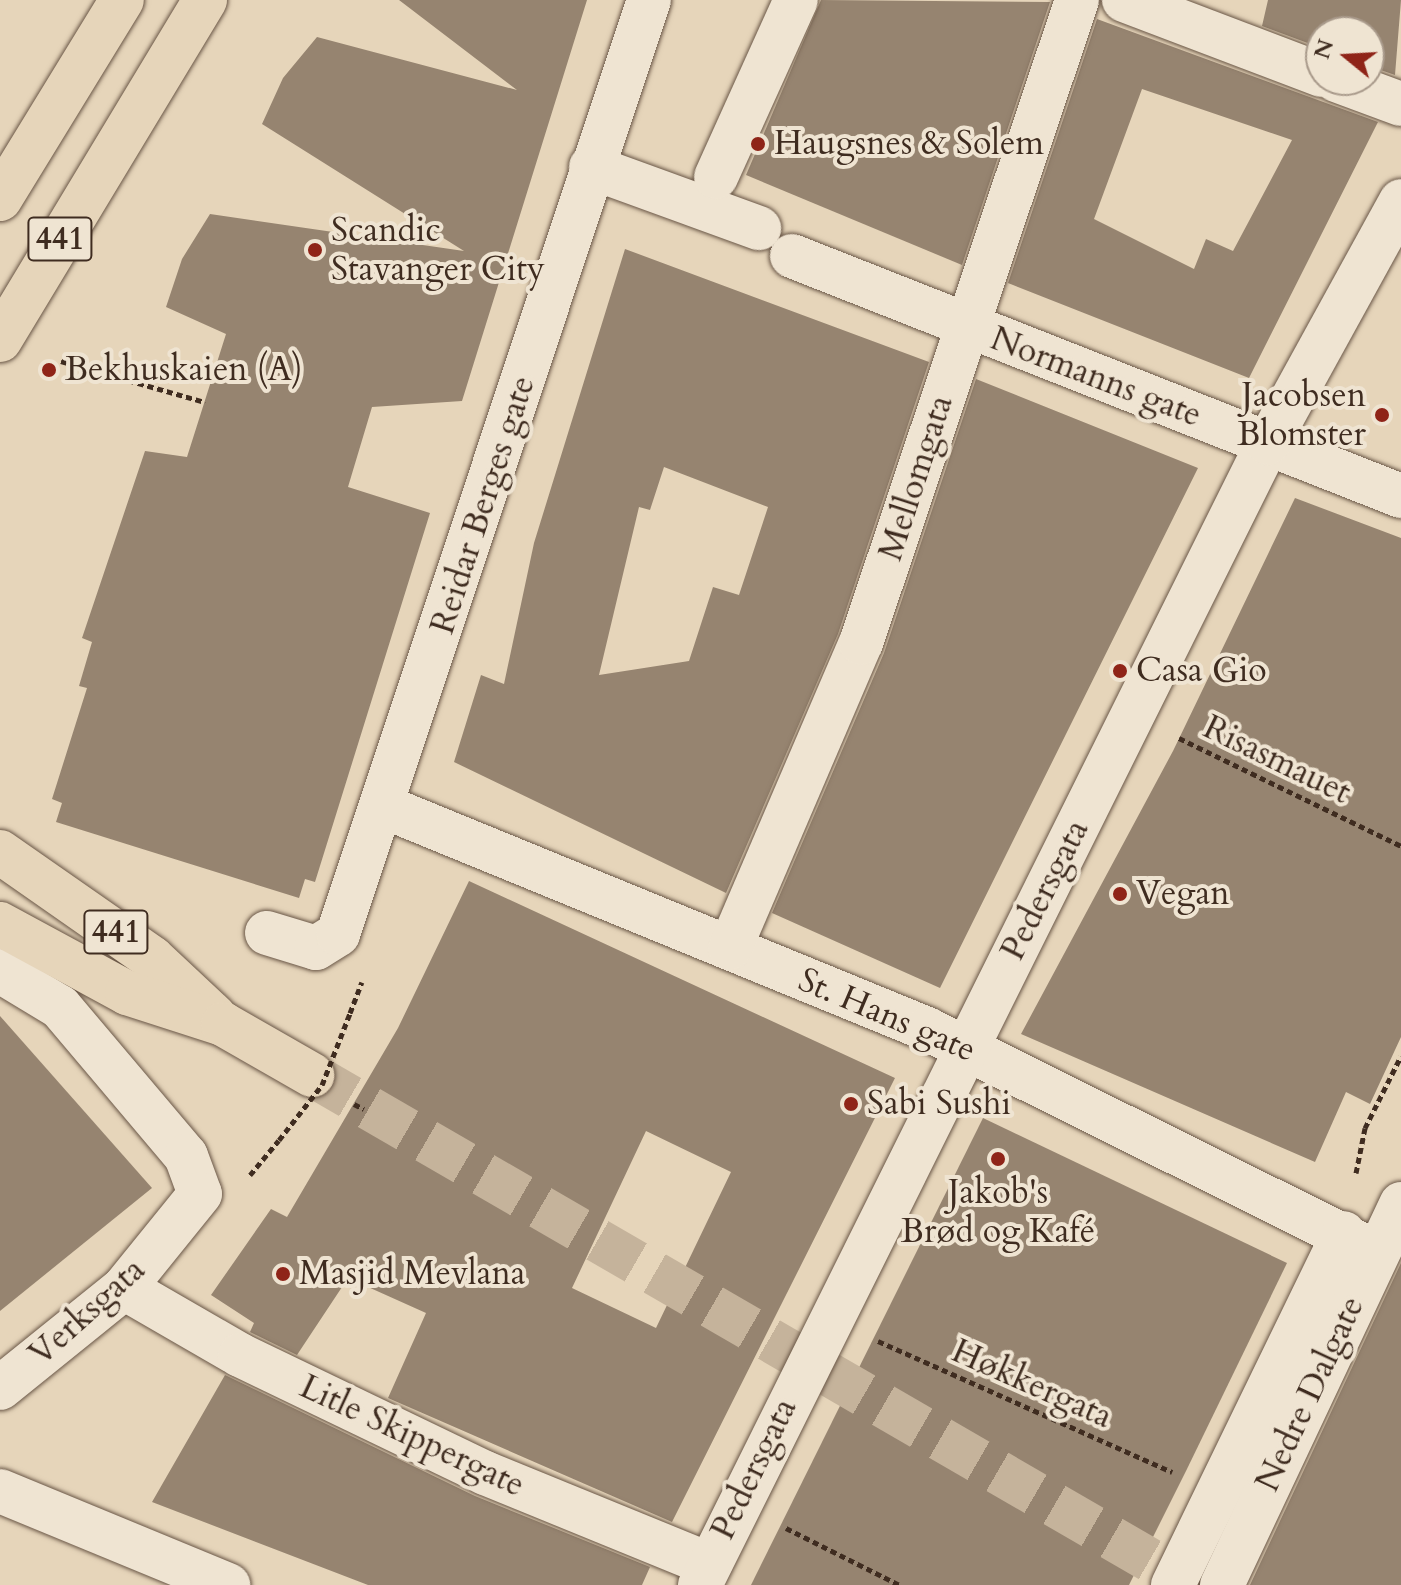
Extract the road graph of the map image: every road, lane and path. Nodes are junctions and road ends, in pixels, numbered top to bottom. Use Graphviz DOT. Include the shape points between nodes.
graph roads {
  1 [pos="122,0"];
  2 [pos="205,0"];
  3 [pos="649,0"];
  4 [pos="796,0"];
  5 [pos="1077,0"];
  6 [pos="1124,0"];
  7 [pos="1305,69"];
  8 [pos="1379,96"];
  9 [pos="1401,104"];
  10 [pos="591,167"];
  11 [pos="716,177"];
  12 [pos="0,199"];
  13 [pos="1401,201"];
  14 [pos="759,228"];
  15 [pos="792,256"];
  16 [pos="964,326"];
  17 [pos="0,340"];
  18 [pos="61,361"];
  19 [pos="205,402"];
  20 [pos="1268,443"];
  21 [pos="1401,496"];
  22 [pos="1133,715"];
  23 [pos="385,807"];
  24 [pos="1401,846"];
  25 [pos="0,852"];
  26 [pos="0,924"];
  27 [pos="267,933"];
  28 [pos="730,948"];
  29 [pos="0,971"];
  30 [pos="350,1013"];
  31 [pos="223,1024"];
  32 [pos="966,1048"];
  33 [pos="1401,1056"];
  34 [pos="312,1075"];
  35 [pos="279,1140"];
  36 [pos="1401,1204"];
  37 [pos="1360,1242"];
  38 [pos="124,1288"];
  39 [pos="830,1320"];
  40 [pos="0,1388"];
  41 [pos="0,1491"];
  42 [pos="1216,1492"];
  43 [pos="735,1502"];
  44 [pos="704,1574"];
  45 [pos="228,1585"];
  46 [pos="900,1585"];
  47 [pos="1173,1585"];
  48 [pos="1222,1585"];
  1 -- 12 [label="main road, 441"];
  2 -- 17 [label="main road, 441"];
  3 -- 10 [label="street, Reidar Berges gate"];
  4 -- 11 [label="street"];
  5 -- 16 [label="street, Mellomgata"];
  6 -- 7 [label="street"];
  8 -- 9 [label="street"];
  10 -- 14 [label="street"];
  10 -- 23 [label="street, Reidar Berges gate"];
  13 -- 20 [label="street, Pedersgata"];
  15 -- 16 [label="street, Normanns gate"];
  16 -- 20 [label="street, Normanns gate"];
  16 -- 28 [label="street, Mellomgata" via="861,643"];
  18 -- 19 [label="path"];
  20 -- 21 [label="street, Normanns gate"];
  20 -- 22 [label="street, Pedersgata"];
  22 -- 24 [label="path, Risasmauet"];
  22 -- 32 [label="street, Pedersgata"];
  23 -- 27 [label="street, Reidar Berges gate" via="329,945"];
  23 -- 28 [label="street, St. Hans gate"];
  25 -- 31 [label="main road, 441" via="152,958"];
  26 -- 31 [label="main road, 441" via="127,993"];
  28 -- 32 [label="street, St. Hans gate"];
  29 -- 38 [label="street, Verksgata" via="60,1007 186,1156 200,1194"];
  30 -- 35 [label="path, bridge" via="322,1085"];
  31 -- 34 [label="main road, 441"];
  32 -- 37 [label="street, St. Hans gate"];
  32 -- 39 [label="street, Pedersgata"];
  33 -- 37 [label="path" via="1365,1128"];
  36 -- 37 [label="street, Nedre Dalgate"];
  37 -- 42 [label="street, Nedre Dalgate"];
  37 -- 48 [label="street, Nedre Dalgate"];
  38 -- 40 [label="street, Verksgata"];
  38 -- 44 [label="street, Litle Skippergate" via="240,1355"];
  39 -- 42 [label="path, Høkkergata"];
  39 -- 43 [label="street, Pedersgata"];
  41 -- 45 [label="street"];
  42 -- 47 [label="street, Nedre Dalgate"];
  43 -- 44 [label="street, Pedersgata"];
  43 -- 46 [label="path"];
}
